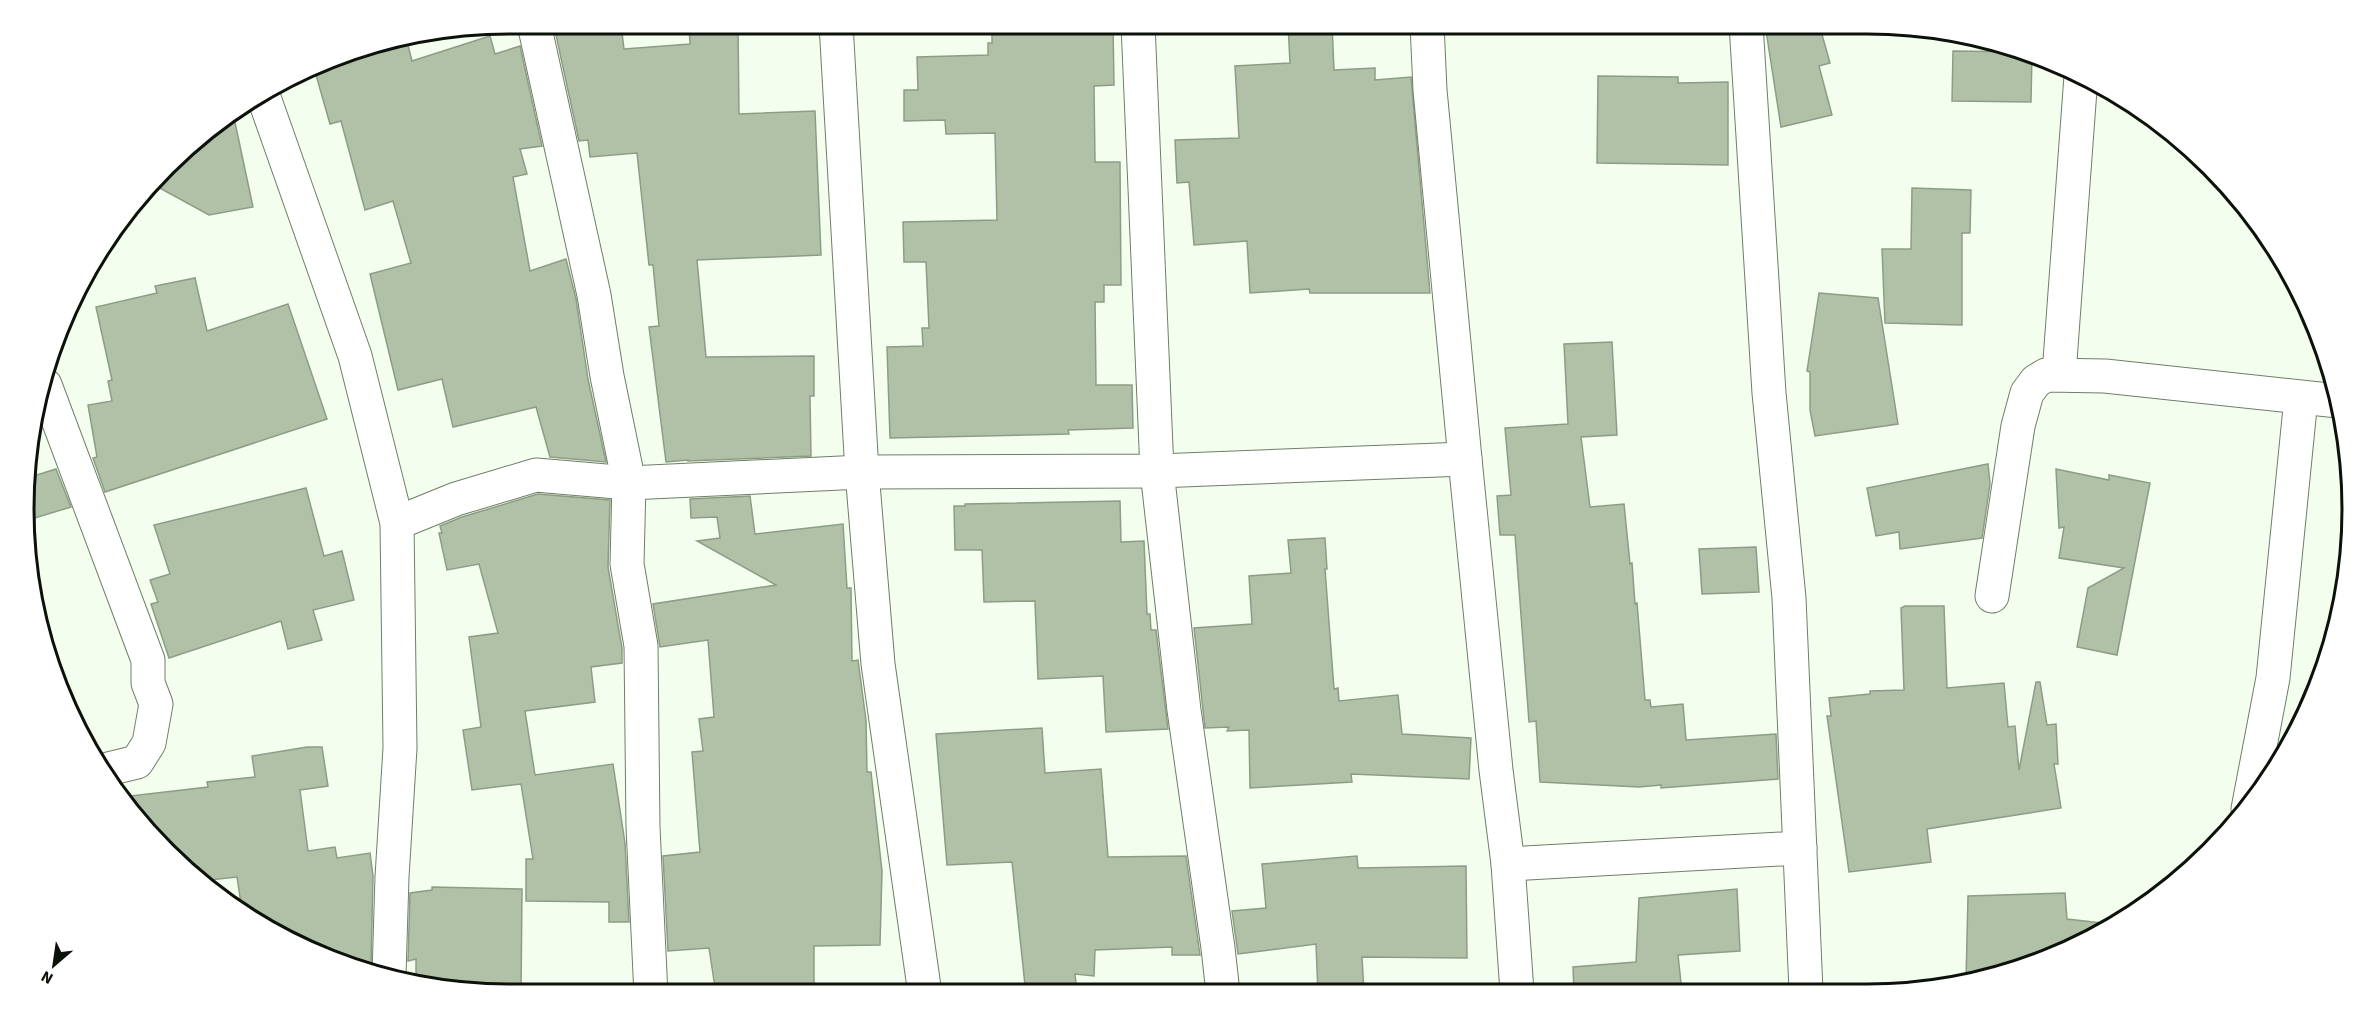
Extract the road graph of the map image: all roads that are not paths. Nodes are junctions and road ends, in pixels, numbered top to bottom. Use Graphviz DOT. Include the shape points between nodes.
graph roads {
  1 [pos="536,34"];
  2 [pos="837,34"];
  3 [pos="1138,34"];
  4 [pos="1427,34"];
  5 [pos="1747,34"];
  6 [pos="2080,85"];
  7 [pos="266,102"];
  8 [pos="2059,374"];
  9 [pos="49,396"];
  10 [pos="2301,398"];
  11 [pos="2328,400"];
  12 [pos="1465,459"];
  13 [pos="1157,471"];
  14 [pos="862,472"];
  15 [pos="629,483"];
  16 [pos="397,523"];
  17 [pos="1992,596"];
  18 [pos="112,768"];
  19 [pos="2253,785"];
  20 [pos="1800,848"];
  21 [pos="1508,864"];
  22 [pos="388,968"];
  23 [pos="651,984"];
  24 [pos="924,984"];
  25 [pos="1222,984"];
  26 [pos="1516,984"];
  27 [pos="1806,984"];
  1 -- 15 [label="street" via="594,294"];
  2 -- 14 [label="street"];
  3 -- 13 [label="street"];
  4 -- 12 [label="street"];
  5 -- 20 [label="street" via="1769,393 1789,598"];
  6 -- 8 [label="street"];
  7 -- 16 [label="street" via="356,356"];
  8 -- 10 [label="street"];
  8 -- 17 [label="street" via="2046,375 2027,393 2018,426"];
  9 -- 18 [label="street" via="148,660 148,683 156,704 149,743 136,762"];
  10 -- 11 [label="street"];
  10 -- 19 [label="street" via="2273,678"];
  12 -- 13 [label="street"];
  12 -- 21 [label="street"];
  13 -- 14 [label="street"];
  13 -- 25 [label="street" via="1184,710"];
  14 -- 15 [label="street"];
  14 -- 24 [label="street" via="878,664"];
  15 -- 16 [label="street" via="536,475 456,499"];
  15 -- 23 [label="street" via="627,564 641,646"];
  16 -- 22 [label="street" via="400,748"];
  20 -- 21 [label="street"];
  20 -- 27 [label="street"];
  21 -- 26 [label="street"];
}
